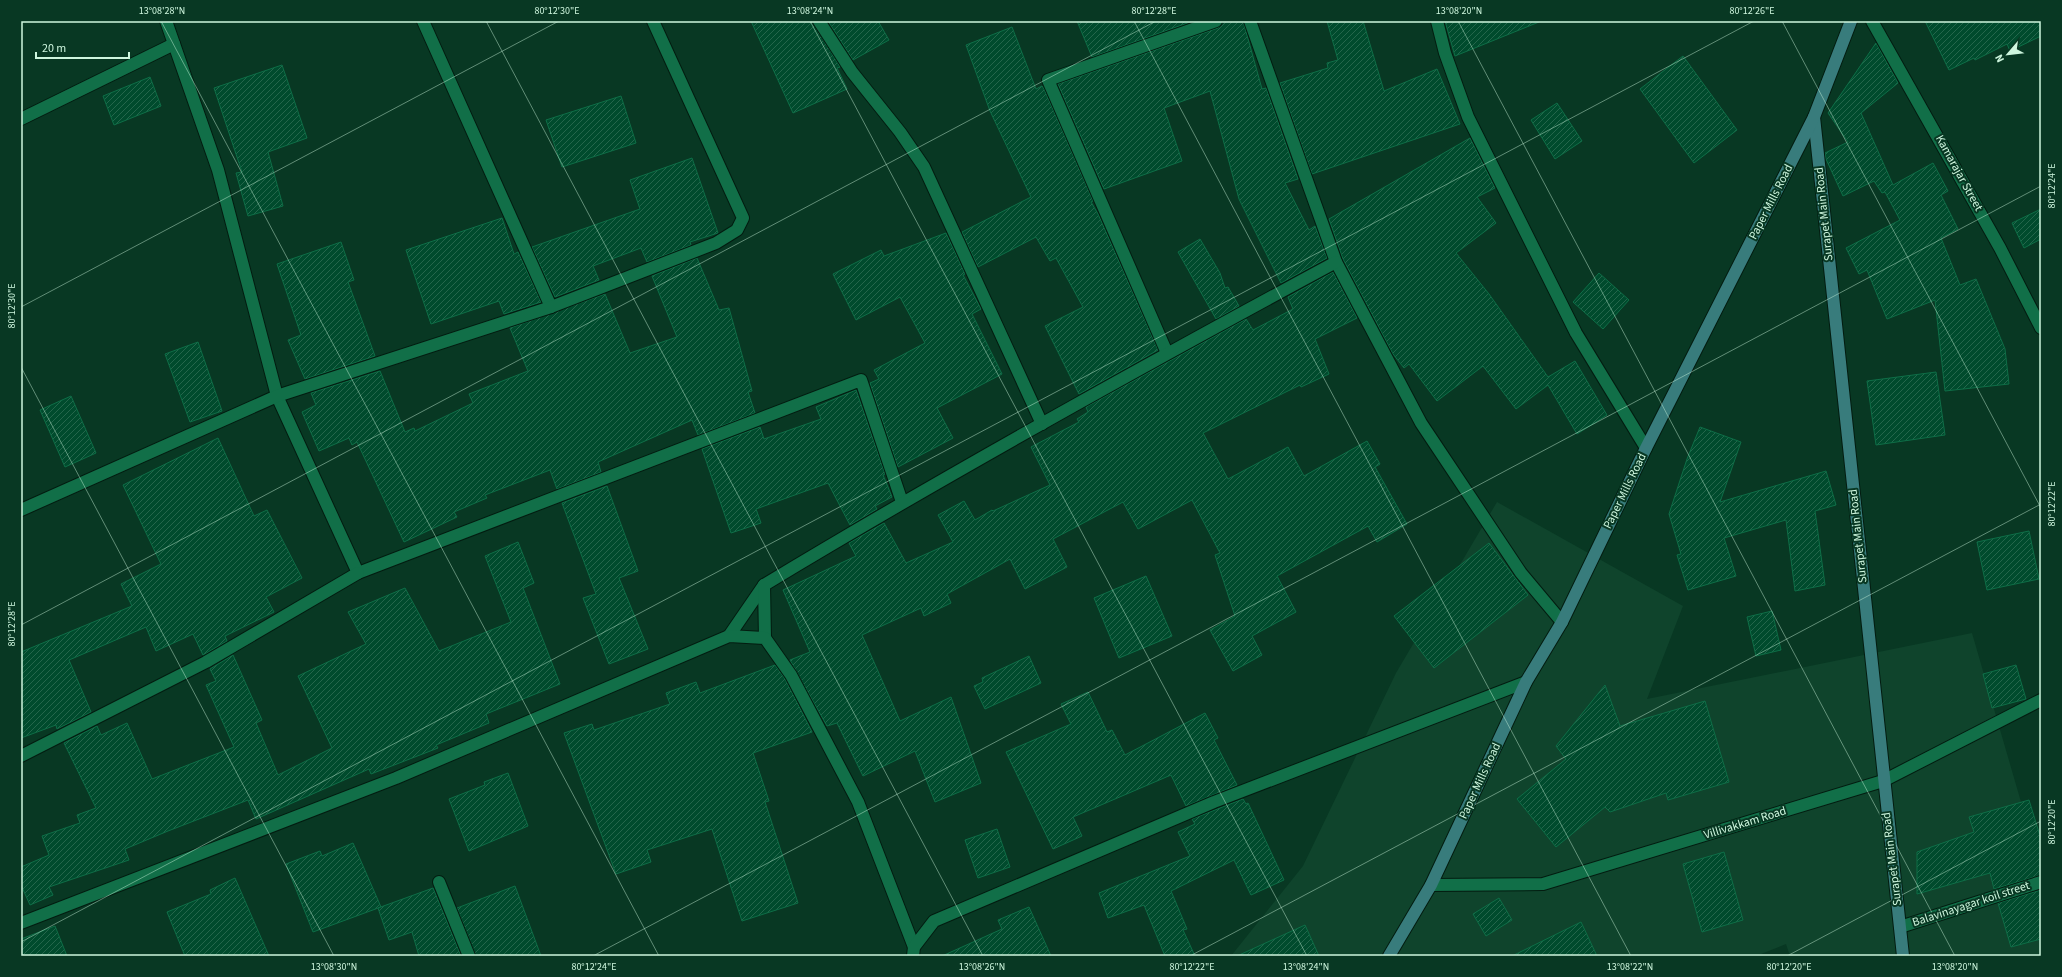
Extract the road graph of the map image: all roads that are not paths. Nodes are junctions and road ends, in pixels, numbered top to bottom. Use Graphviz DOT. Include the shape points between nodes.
graph roads {
  1 [pos="166,21"];
  2 [pos="423,21"];
  3 [pos="653,21"];
  4 [pos="819,21"];
  5 [pos="1216,21"];
  6 [pos="1250,21"];
  7 [pos="1437,21"];
  8 [pos="1851,21"];
  9 [pos="1872,21"];
  10 [pos="174,44"];
  11 [pos="1814,117"];
  12 [pos="21,119"];
  13 [pos="1336,262"];
  14 [pos="551,307"];
  15 [pos="2041,328"];
  16 [pos="1167,353"];
  17 [pos="277,396"];
  18 [pos="1042,424"];
  19 [pos="1646,448"];
  20 [pos="902,502"];
  21 [pos="21,510"];
  22 [pos="358,573"];
  23 [pos="764,585"];
  24 [pos="1562,622"];
  25 [pos="729,636"];
  26 [pos="765,638"];
  27 [pos="1526,682"];
  28 [pos="2041,700"];
  29 [pos="21,756"];
  30 [pos="1883,781"];
  31 [pos="439,882"];
  32 [pos="2041,882"];
  33 [pos="1431,884"];
  34 [pos="21,923"];
  35 [pos="1900,927"];
  36 [pos="914,951"];
  37 [pos="469,956"];
  38 [pos="1389,956"];
  39 [pos="1903,956"];
  1 -- 10 [label="street"];
  2 -- 14 [label="street"];
  3 -- 14 [label="street" via="743,218 736,230 716,243"];
  4 -- 18 [label="street" via="852,72 900,132 924,167"];
  5 -- 16 [label="street" via="1048,80"];
  6 -- 13 [label="street"];
  7 -- 19 [label="street" via="1445,53 1472,124 1576,333"];
  8 -- 11 [label="main road, Paper Mills Road"];
  9 -- 15 [label="street, Kamarajar Street" via="1996,241"];
  10 -- 12 [label="street"];
  10 -- 17 [label="street" via="218,170"];
  11 -- 19 [label="main road, Paper Mills Road"];
  11 -- 30 [label="main road, Surapet Main Road"];
  13 -- 16 [label="street"];
  13 -- 24 [label="street" via="1421,423 1521,573"];
  14 -- 17 [label="street"];
  16 -- 18 [label="street"];
  17 -- 21 [label="street"];
  17 -- 22 [label="street"];
  18 -- 20 [label="street"];
  19 -- 24 [label="main road, Paper Mills Road"];
  20 -- 22 [label="street" via="861,380"];
  20 -- 23 [label="street"];
  22 -- 29 [label="street" via="206,662"];
  23 -- 25 [label="street"];
  23 -- 26 [label="street"];
  24 -- 27 [label="main road, Paper Mills Road"];
  25 -- 26 [label="street"];
  25 -- 34 [label="street" via="396,778"];
  26 -- 36 [label="street" via="791,675 858,802"];
  27 -- 33 [label="main road, Paper Mills Road"];
  27 -- 36 [label="street" via="1214,802 934,921"];
  28 -- 30 [label="street, Villivakkam Road"];
  30 -- 33 [label="street, Villivakkam Road" via="1542,884"];
  30 -- 35 [label="main road, Surapet Main Road"];
  31 -- 37 [label="street"];
  32 -- 35 [label="street, Balavinayagar koil street"];
  33 -- 38 [label="main road, Paper Mills Road"];
  35 -- 39 [label="main road, Surapet Main Road"];
}
